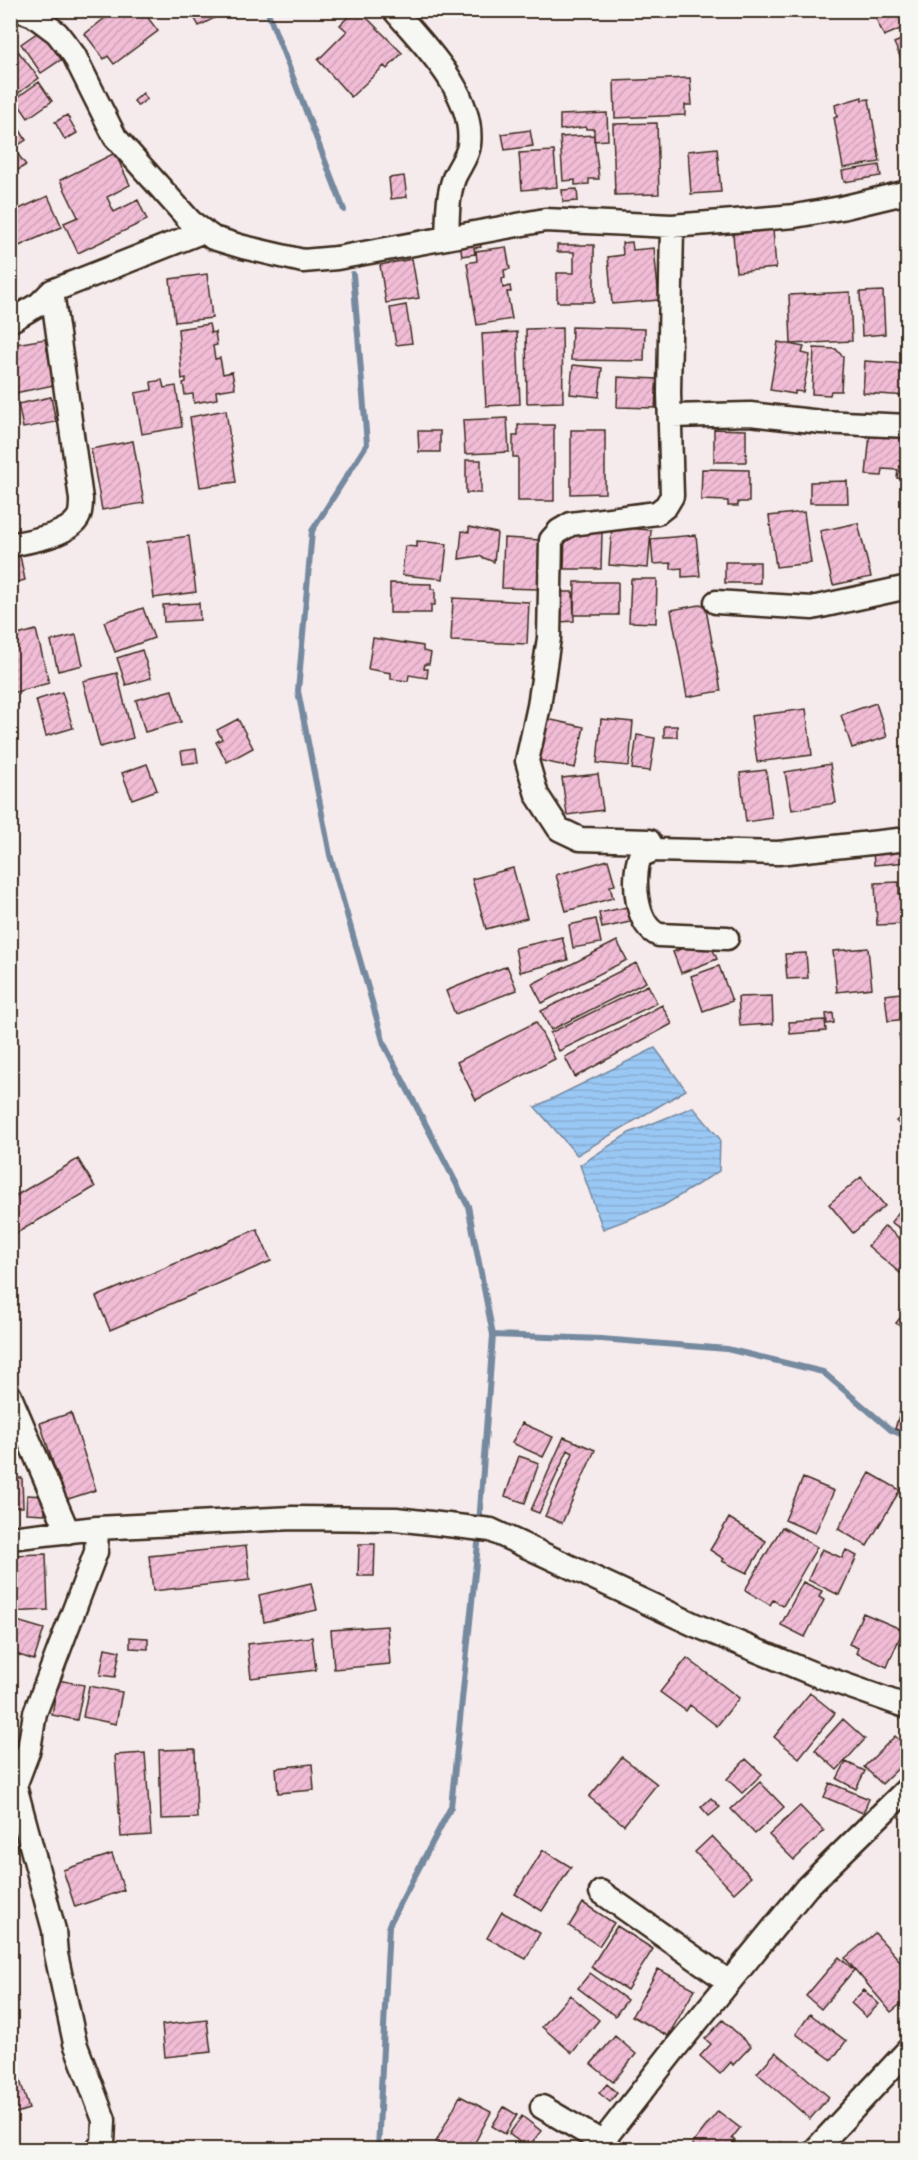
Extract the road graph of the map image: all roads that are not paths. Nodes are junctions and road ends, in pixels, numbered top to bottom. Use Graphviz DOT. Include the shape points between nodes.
graph roads {
  1 [pos="19,10"];
  2 [pos="394,10"];
  3 [pos="908,192"];
  4 [pos="672,226"];
  5 [pos="204,231"];
  6 [pos="447,238"];
  7 [pos="52,291"];
  8 [pos="10,321"];
  9 [pos="671,416"];
  10 [pos="908,426"];
  11 [pos="10,545"];
  12 [pos="908,587"];
  13 [pos="716,602"];
  14 [pos="908,838"];
  15 [pos="654,849"];
  16 [pos="727,938"];
  17 [pos="10,1396"];
  18 [pos="97,1528"];
  19 [pos="68,1532"];
  20 [pos="10,1538"];
  21 [pos="908,1707"];
  22 [pos="908,1788"];
  23 [pos="13,1789"];
  24 [pos="601,1892"];
  25 [pos="729,1982"];
  26 [pos="908,2050"];
  27 [pos="542,2107"];
  28 [pos="601,2146"];
  29 [pos="96,2150"];
  30 [pos="815,2150"];
  1 -- 5 [label="street" via="57,33 85,72 115,137 170,201"];
  2 -- 6 [label="street" via="437,59 467,116 469,146 451,188"];
  3 -- 4 [label="street" via="795,216"];
  4 -- 6 [label="street" via="545,220"];
  4 -- 9 [label="street"];
  5 -- 6 [label="street" via="243,248 303,261"];
  5 -- 7 [label="street"];
  7 -- 8 [label="street" via="39,304"];
  7 -- 11 [label="street" via="80,509 77,519 54,535"];
  9 -- 10 [label="street" via="750,414"];
  9 -- 15 [label="street" via="674,479 666,506 657,513 571,524 551,540 549,638 527,761 537,795 559,830 580,839 649,841"];
  12 -- 13 [label="street" via="812,608"];
  14 -- 15 [label="street" via="778,853"];
  15 -- 16 [label="street" via="640,856 636,871 642,919 650,931 660,935"];
  17 -- 19 [label="street"];
  18 -- 19 [label="street"];
  18 -- 21 [label="street" via="293,1518 396,1519 491,1530 695,1625"];
  18 -- 23 [label="street" via="96,1552 35,1713 29,1749"];
  19 -- 20 [label="street"];
  22 -- 25 [label="street" via="807,1887"];
  23 -- 29 [label="street" via="54,1930 75,2043 104,2120 103,2144"];
  24 -- 25 [label="street"];
  25 -- 28 [label="street"];
  26 -- 30 [label="street"];
  27 -- 28 [label="street"];
}
